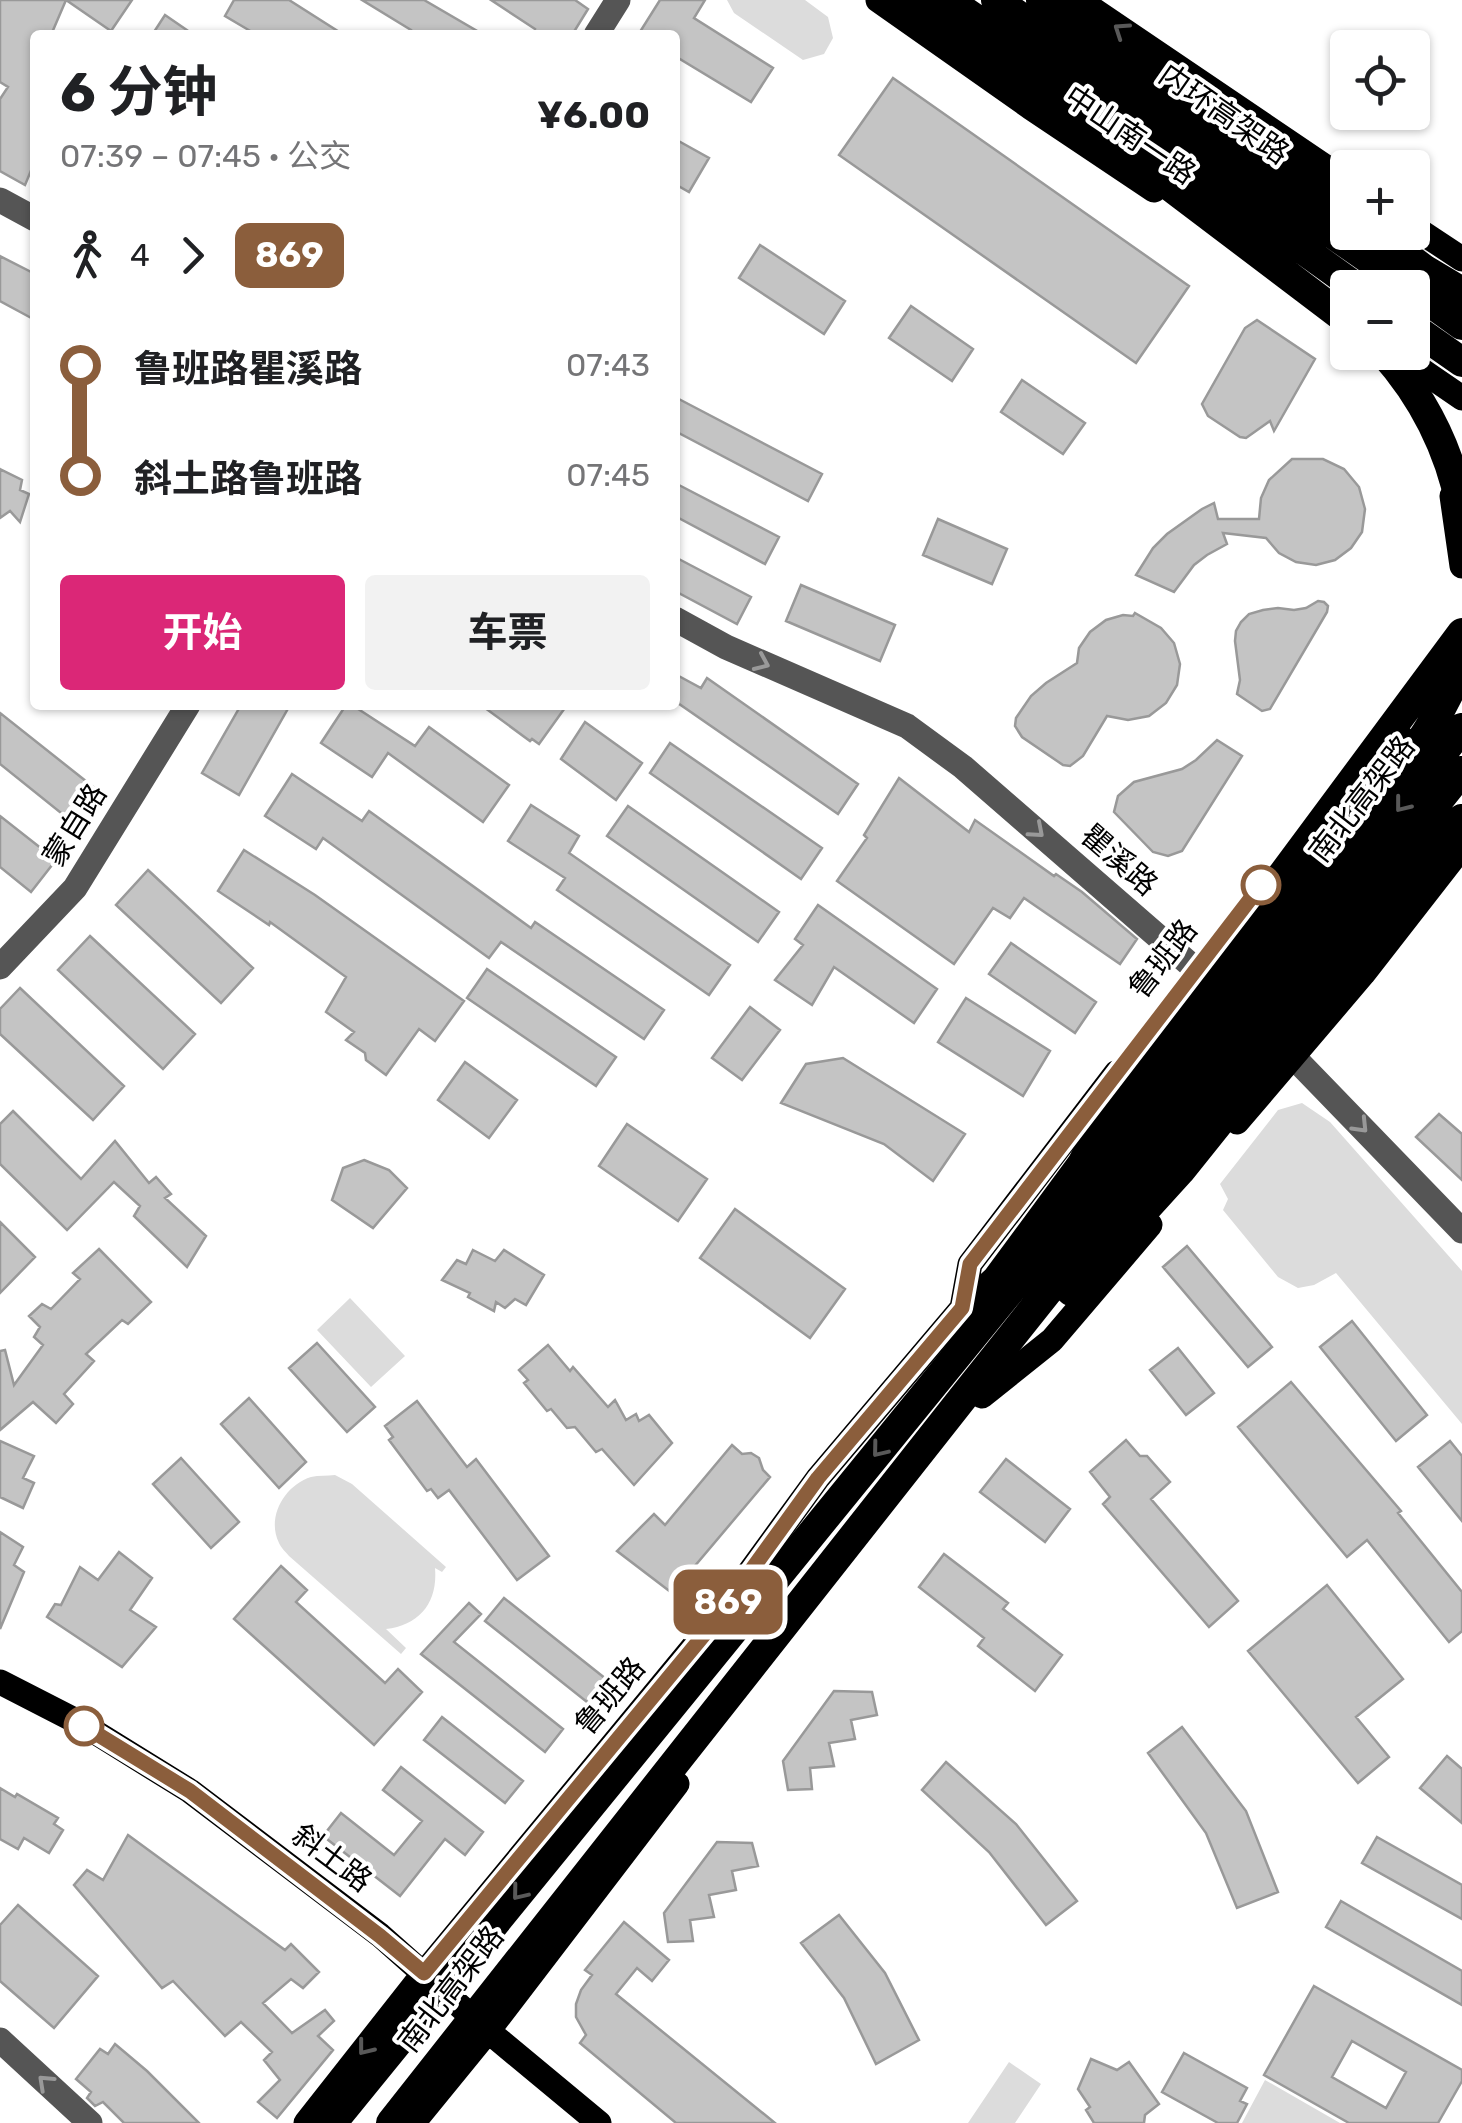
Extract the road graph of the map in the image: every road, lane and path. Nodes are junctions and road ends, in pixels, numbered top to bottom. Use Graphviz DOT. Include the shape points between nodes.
graph roads {
  1 [pos="618,0"];
  2 [pos="878,0"];
  3 [pos="906,0"];
  4 [pos="928,0"];
  5 [pos="948,0"];
  6 [pos="996,0"];
  7 [pos="1020,0"];
  8 [pos="1041,0"];
  9 [pos="1079,0"];
  10 [pos="599,30"];
  11 [pos="1330,170"];
  12 [pos="0,200"];
  13 [pos="1330,201"];
  14 [pos="1330,210"];
  15 [pos="30,216"];
  16 [pos="1430,238"];
  17 [pos="1392,250"];
  18 [pos="1398,250"];
  19 [pos="1462,259"];
  20 [pos="1332,270"];
  21 [pos="1386,270"];
  22 [pos="1330,281"];
  23 [pos="1462,294"];
  24 [pos="1430,301"];
  25 [pos="1330,307"];
  26 [pos="1330,309"];
  27 [pos="1462,324"];
  28 [pos="1430,340"];
  29 [pos="1430,352"];
  30 [pos="1462,362"];
  31 [pos="1401,370"];
  32 [pos="1407,370"];
  33 [pos="1418,370"];
  34 [pos="1462,374"];
  35 [pos="1418,397"];
  36 [pos="1462,398"];
  37 [pos="1462,449"];
  38 [pos="1462,513"];
  39 [pos="1462,566"];
  40 [pos="680,622"];
  41 [pos="1459,654"];
  42 [pos="185,710"];
  43 [pos="1462,728"];
  44 [pos="1462,771"];
  45 [pos="1462,799"];
  46 [pos="1462,819"];
  47 [pos="1462,847"];
  48 [pos="0,967"];
  49 [pos="1204,977"];
  50 [pos="1271,1035"];
  51 [pos="1294,1055"];
  52 [pos="1462,1231"];
  53 [pos="940,1374"];
  54 [pos="974,1395"];
  55 [pos="0,1682"];
  56 [pos="424,1973"];
  57 [pos="488,2031"];
  58 [pos="0,2040"];
  59 [pos="90,2123"];
  60 [pos="306,2123"];
  61 [pos="332,2123"];
  62 [pos="390,2123"];
  63 [pos="413,2123"];
  64 [pos="600,2123"];
  1 -- 10 [label="street"];
  2 -- 26 [label="main road, 中山南一路"];
  3 -- 25 [label="highway" via="1080,118"];
  4 -- 22 [label="main road, 中山南一路"];
  5 -- 20 [label="highway"];
  6 -- 21 [label="highway, 内环高架路"];
  7 -- 14 [label="main road"];
  8 -- 13 [label="highway"];
  11 -- 9 [label="main road, one-way"];
  12 -- 15 [label="street"];
  16 -- 19 [label="main road"];
  17 -- 23 [label="main road"];
  18 -- 23 [label="highway"];
  24 -- 27 [label="highway, 内环高架路"];
  28 -- 30 [label="highway"];
  29 -- 34 [label="main road"];
  31 -- 35 [label="highway"];
  32 -- 39 [label="main road" via="1436,423"];
  33 -- 36 [label="main road"];
  35 -- 37 [label="highway"];
  35 -- 38 [label="highway" via="1448,456"];
  40 -- 49 [label="street, 瞿溪路, one-way" via="908,726"];
  41 -- 49 [label="main road, 鲁班路" via="1329,841"];
  41 -- 53 [label="highway" via="1442,706 1403,765 1078,1174"];
  42 -- 48 [label="street, 蒙自路" via="76,888"];
  43 -- 53 [label="highway, 南北高架路, one-way"];
  44 -- 54 [label="highway, 南北高架路"];
  45 -- 50 [label="main road"];
  46 -- 54 [label="highway" via="1180,1171"];
  47 -- 51 [label="main road"];
  49 -- 50 [label="street, 瞿溪路"];
  49 -- 56 [label="main road, 鲁班路" via="996,1278 962,1308 818,1478 708,1630"];
  50 -- 51 [label="street, 瞿溪路"];
  50 -- 54 [label="main road"];
  51 -- 52 [label="street, 瞿溪路, one-way"];
  51 -- 54 [label="main road" via="1052,1340"];
  53 -- 61 [label="highway, 南北高架路, one-way"];
  54 -- 57 [label="main road"];
  54 -- 62 [label="highway, 南北高架路"];
  55 -- 56 [label="main road, 斜土路" via="190,1791"];
  56 -- 57 [label="main road, 斜土路"];
  56 -- 60 [label="main road, 鲁班路, one-way"];
  57 -- 63 [label="main road"];
  57 -- 64 [label="main road, 斜土路"];
  59 -- 58 [label="street, one-way"];
}
